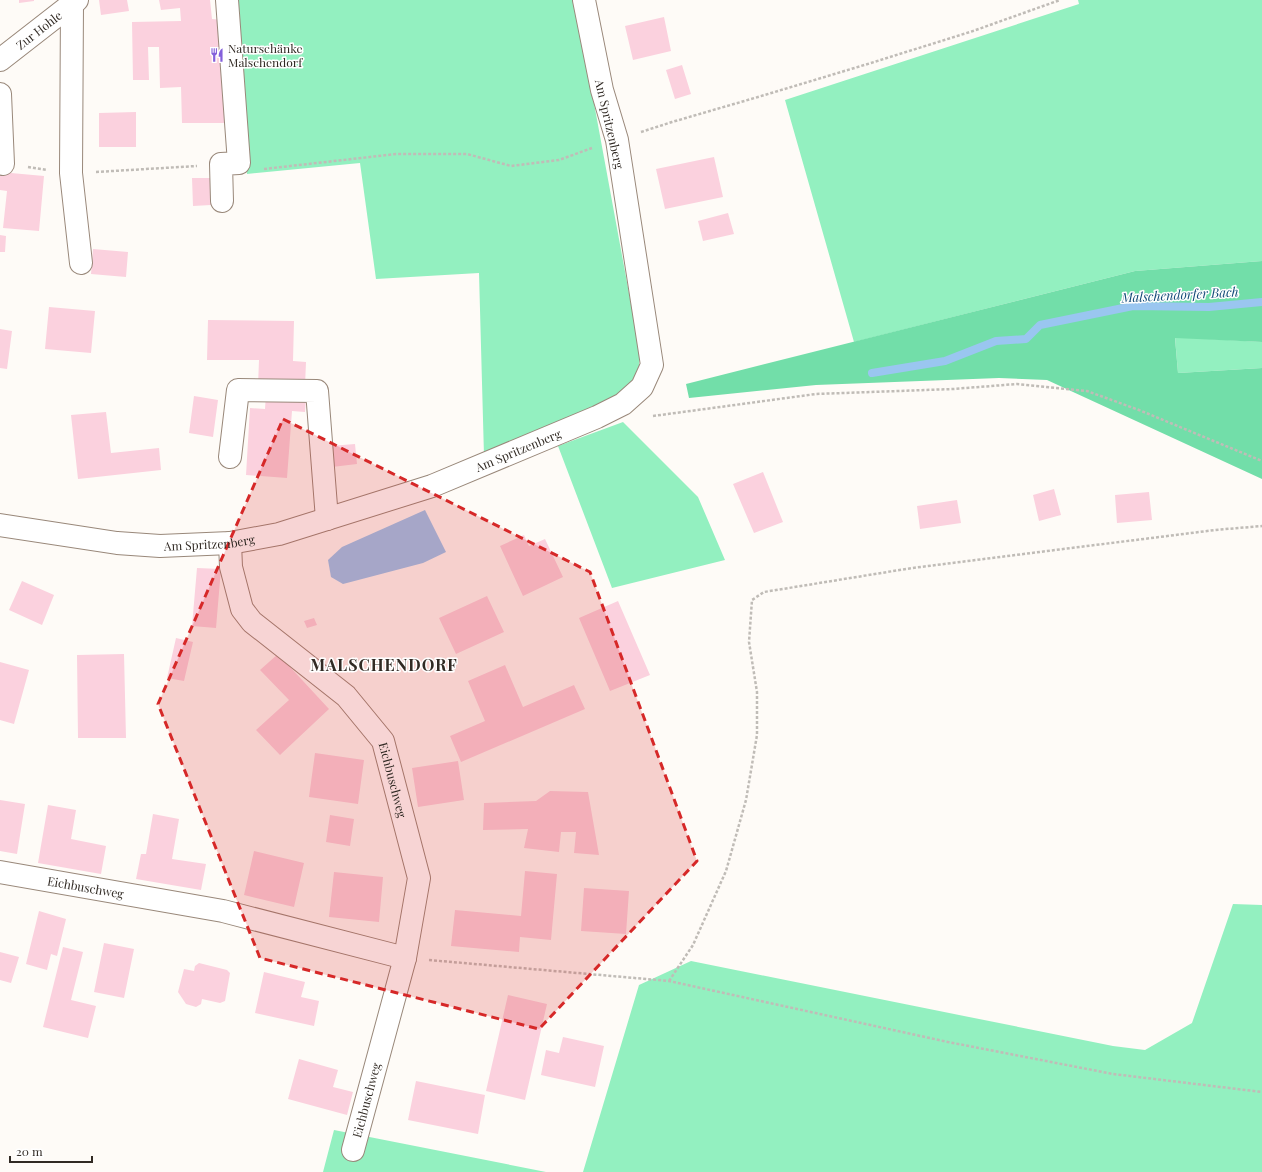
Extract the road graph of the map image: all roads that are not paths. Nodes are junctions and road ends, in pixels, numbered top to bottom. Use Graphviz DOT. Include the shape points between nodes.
graph roads {
  1 [pos="227,0"];
  2 [pos="584,0"];
  3 [pos="65,5"];
  4 [pos="0,60"];
  5 [pos="0,94"];
  6 [pos="3,164"];
  7 [pos="222,201"];
  8 [pos="81,263"];
  9 [pos="230,457"];
  10 [pos="327,520"];
  11 [pos="0,525"];
  12 [pos="230,543"];
  13 [pos="0,872"];
  14 [pos="405,958"];
  15 [pos="353,1150"];
  1 -- 7 [label="street" via="230,164"];
  2 -- 10 [label="street, Am Spritzenberg" via="602,90 616,140 652,365 642,388 623,404 597,417 447,480"];
  3 -- 4 [label="street, Zur Hohle"];
  3 -- 8 [label="street" via="71,173"];
  5 -- 6 [label="street"];
  9 -- 10 [label="street" via="238,390 317,391"];
  10 -- 12 [label="street, Am Spritzenberg" via="279,534"];
  11 -- 12 [label="street, Am Spritzenberg" via="117,543 160,546"];
  12 -- 14 [label="street, Eichbuschweg" via="231,567 242,609 252,622 346,696 383,741 419,878"];
  13 -- 14 [label="street, Eichbuschweg" via="224,911"];
  14 -- 15 [label="street, Eichbuschweg"];
}
